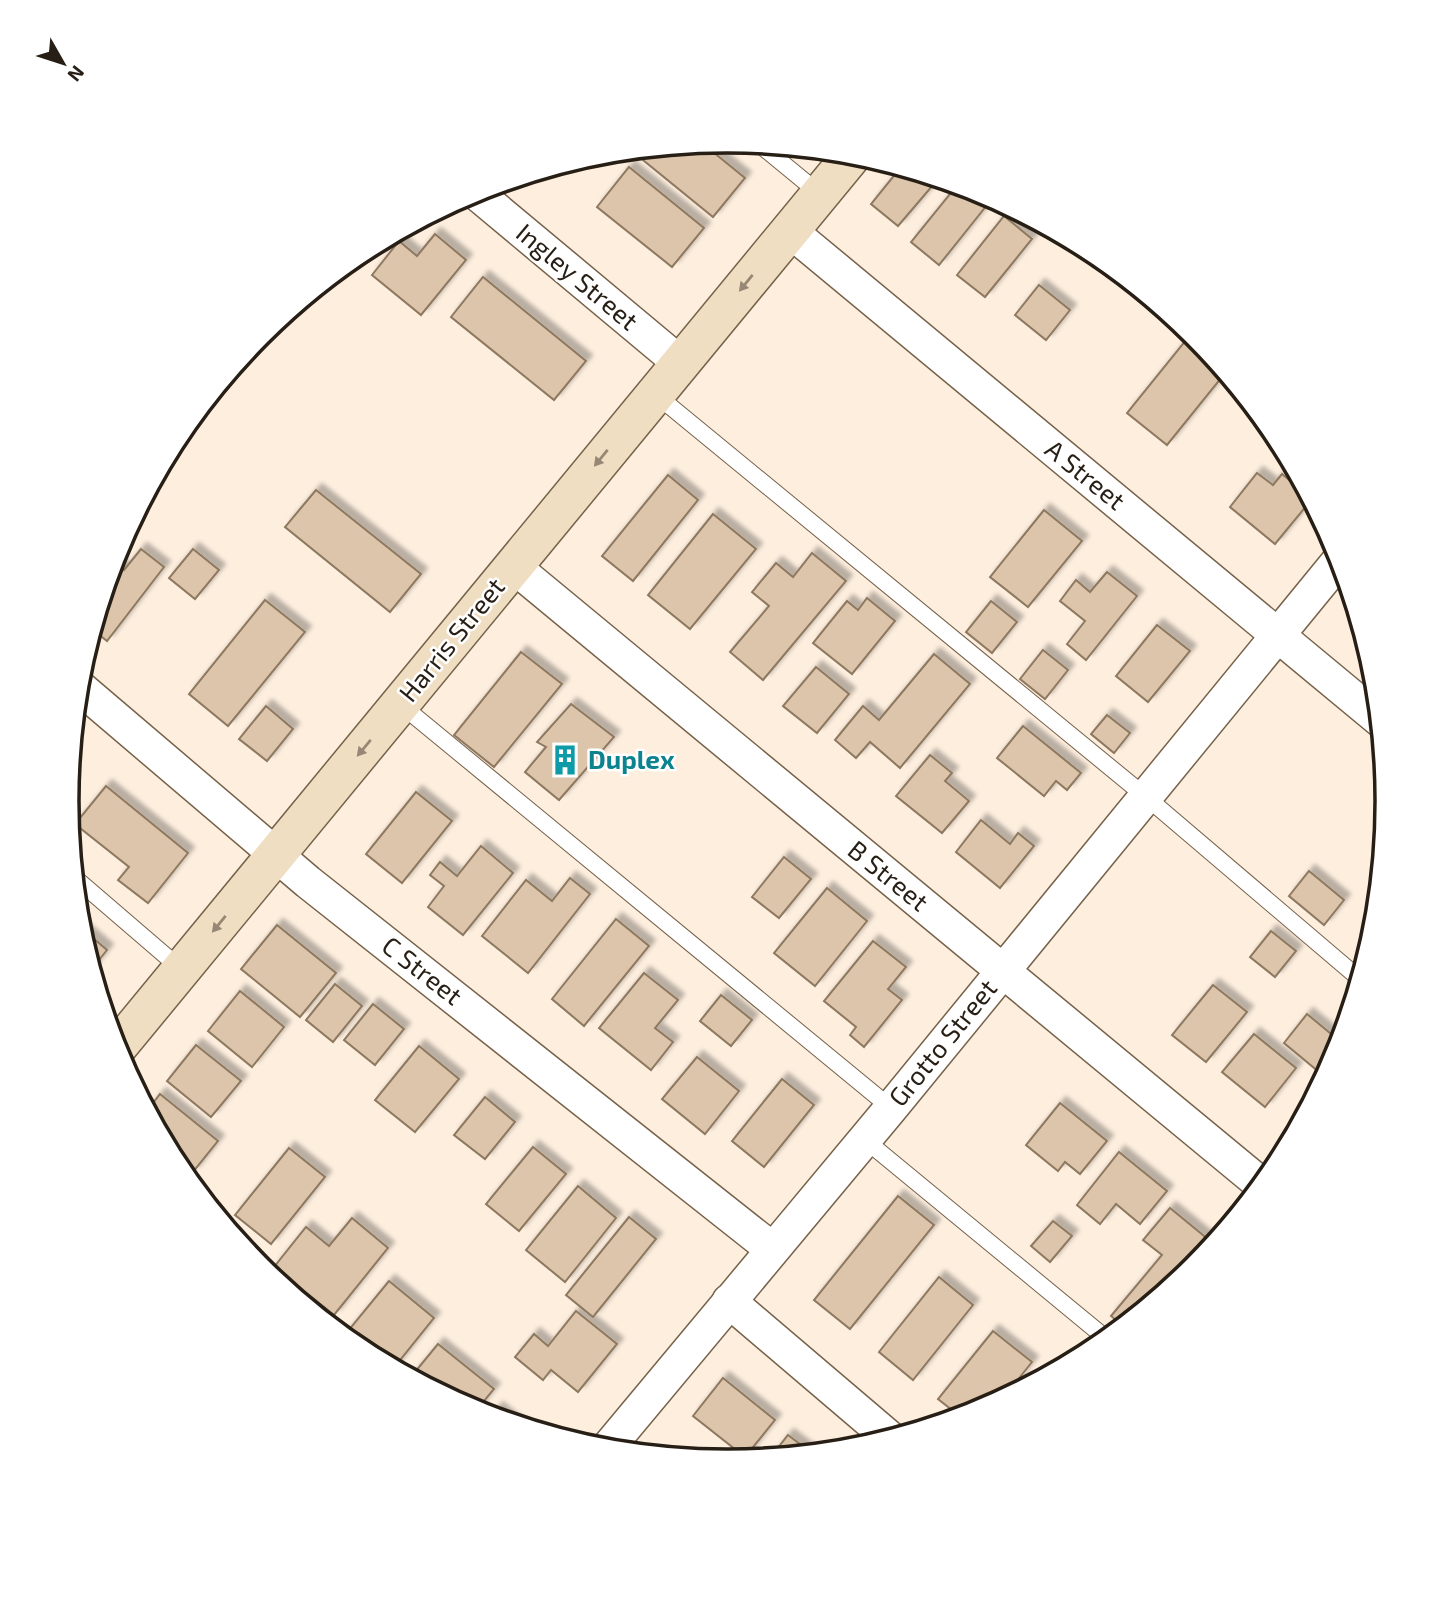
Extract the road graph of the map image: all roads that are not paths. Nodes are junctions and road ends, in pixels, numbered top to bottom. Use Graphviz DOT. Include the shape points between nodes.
graph roads {
  1 [pos="771,154"];
  2 [pos="845,164"];
  3 [pos="820,194"];
  4 [pos="485,200"];
  5 [pos="789,230"];
  6 [pos="680,363"];
  7 [pos="654,393"];
  8 [pos="513,566"];
  9 [pos="1333,568"];
  10 [pos="1278,635"];
  11 [pos="88,695"];
  12 [pos="400,704"];
  13 [pos="1370,712"];
  14 [pos="1145,796"];
  15 [pos="275,854"];
  16 [pos="84,885"];
  17 [pos="182,969"];
  18 [pos="1002,970"];
  19 [pos="1353,973"];
  20 [pos="124,1039"];
  21 [pos="891,1108"];
  22 [pos="864,1139"];
  23 [pos="1255,1179"];
  24 [pos="772,1249"];
  25 [pos="729,1301"];
  26 [pos="1099,1333"];
  27 [pos="882,1431"];
  28 [pos="614,1440"];
  1 -- 3 [label="lane"];
  2 -- 3 [label="main road, Harris Street"];
  3 -- 5 [label="main road, Harris Street"];
  4 -- 6 [label="street, Ingley Street"];
  5 -- 6 [label="main road, Harris Street, one-way"];
  5 -- 10 [label="street, A Street"];
  6 -- 7 [label="main road, Harris Street"];
  7 -- 8 [label="main road, Harris Street, one-way"];
  7 -- 14 [label="lane"];
  8 -- 12 [label="main road, Harris Street"];
  8 -- 18 [label="street, B Street"];
  9 -- 10 [label="street, Grotto Street"];
  10 -- 13 [label="street, A Street"];
  10 -- 14 [label="street, Grotto Street"];
  11 -- 15 [label="street, C Street"];
  12 -- 15 [label="main road, Harris Street, one-way"];
  12 -- 21 [label="lane"];
  14 -- 18 [label="street, Grotto Street"];
  14 -- 19 [label="lane"];
  15 -- 17 [label="main road, Harris Street, one-way"];
  15 -- 24 [label="street, C Street"];
  16 -- 17 [label="lane"];
  17 -- 20 [label="main road, Harris Street"];
  18 -- 21 [label="street, Grotto Street"];
  18 -- 23 [label="street, B Street"];
  21 -- 22 [label="street, Grotto Street"];
  22 -- 24 [label="street, Grotto Street"];
  22 -- 26 [label="lane"];
  24 -- 25 [label="street, Grotto Street"];
  25 -- 27 [label="street"];
  25 -- 28 [label="street, Grotto Street"];
}
